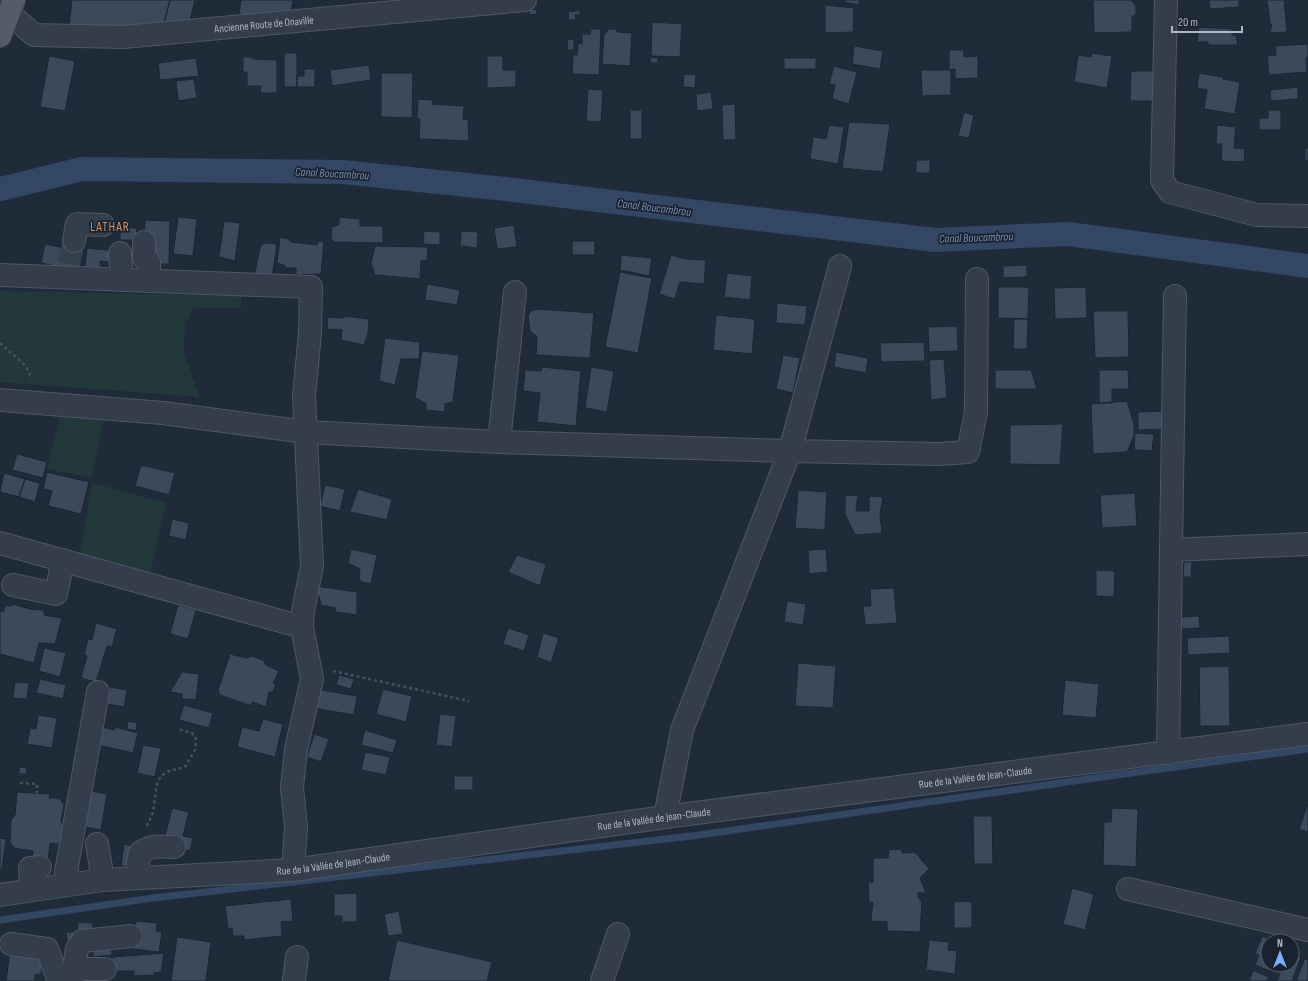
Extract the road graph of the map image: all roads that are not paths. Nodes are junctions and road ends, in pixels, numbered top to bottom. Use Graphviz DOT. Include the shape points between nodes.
graph roads {
  1 [pos="525,0"];
  2 [pos="1166,0"];
  3 [pos="8,7"];
  4 [pos="0,36"];
  5 [pos="1308,216"];
  6 [pos="103,226"];
  7 [pos="74,241"];
  8 [pos="120,253"];
  9 [pos="840,266"];
  10 [pos="0,275"];
  11 [pos="977,279"];
  12 [pos="122,280"];
  13 [pos="515,292"];
  14 [pos="1174,296"];
  15 [pos="0,400"];
  16 [pos="306,432"];
  17 [pos="499,442"];
  18 [pos="790,451"];
  19 [pos="0,543"];
  20 [pos="1308,544"];
  21 [pos="1171,550"];
  22 [pos="63,560"];
  23 [pos="13,585"];
  24 [pos="302,627"];
  25 [pos="98,692"];
  26 [pos="1308,734"];
  27 [pos="1168,753"];
  28 [pos="665,817"];
  29 [pos="97,844"];
  30 [pos="174,847"];
  31 [pos="40,867"];
  32 [pos="293,870"];
  33 [pos="139,878"];
  34 [pos="103,880"];
  35 [pos="66,884"];
  36 [pos="1128,889"];
  37 [pos="31,890"];
  38 [pos="0,895"];
  39 [pos="1308,930"];
  40 [pos="618,934"];
  41 [pos="131,936"];
  42 [pos="11,944"];
  43 [pos="297,956"];
  44 [pos="105,969"];
  45 [pos="70,973"];
  46 [pos="294,981"];
  47 [pos="602,981"];
  1 -- 3 [label="street, Ancienne Route de Onaville" via="123,37 34,35"];
  2 -- 5 [label="street" via="1162,180 1170,192 1250,214"];
  3 -- 4 [label="main road"];
  6 -- 7 [label="street" via="77,224"];
  8 -- 12 [label="street"];
  9 -- 18 [label="street"];
  10 -- 12 [label="street" via="66,270"];
  11 -- 18 [label="street" via="976,412 968,452 939,454"];
  12 -- 16 [label="street" via="151,262 311,287 304,396"];
  13 -- 17 [label="street"];
  14 -- 21 [label="street"];
  15 -- 16 [label="street" via="163,413"];
  16 -- 17 [label="street"];
  16 -- 24 [label="street" via="312,566"];
  17 -- 18 [label="street"];
  18 -- 28 [label="street" via="682,730"];
  19 -- 22 [label="street"];
  20 -- 21 [label="street"];
  21 -- 27 [label="street"];
  22 -- 23 [label="street" via="56,594"];
  22 -- 24 [label="street"];
  24 -- 32 [label="street" via="312,679 296,749 292,787 296,827"];
  25 -- 35 [label="street"];
  26 -- 27 [label="street, Rue de la Vallée de Jean-Claude"];
  27 -- 28 [label="street, Rue de la Vallée de Jean-Claude"];
  28 -- 32 [label="street, Rue de la Vallée de Jean-Claude"];
  29 -- 34 [label="street"];
  30 -- 33 [label="street" via="156,846 140,853"];
  31 -- 37 [label="street" via="30,868"];
  32 -- 33 [label="street, Rue de la Vallée de Jean-Claude"];
  33 -- 34 [label="street, Rue de la Vallée de Jean-Claude"];
  34 -- 35 [label="street, Rue de la Vallée de Jean-Claude"];
  35 -- 37 [label="street, Rue de la Vallée de Jean-Claude"];
  36 -- 39 [label="street"];
  37 -- 38 [label="street, Rue de la Vallée de Jean-Claude"];
  40 -- 47 [label="street"];
  41 -- 45 [label="street" via="82,941"];
  42 -- 45 [label="street" via="47,949"];
  43 -- 46 [label="street"];
  44 -- 45 [label="street"];
}
